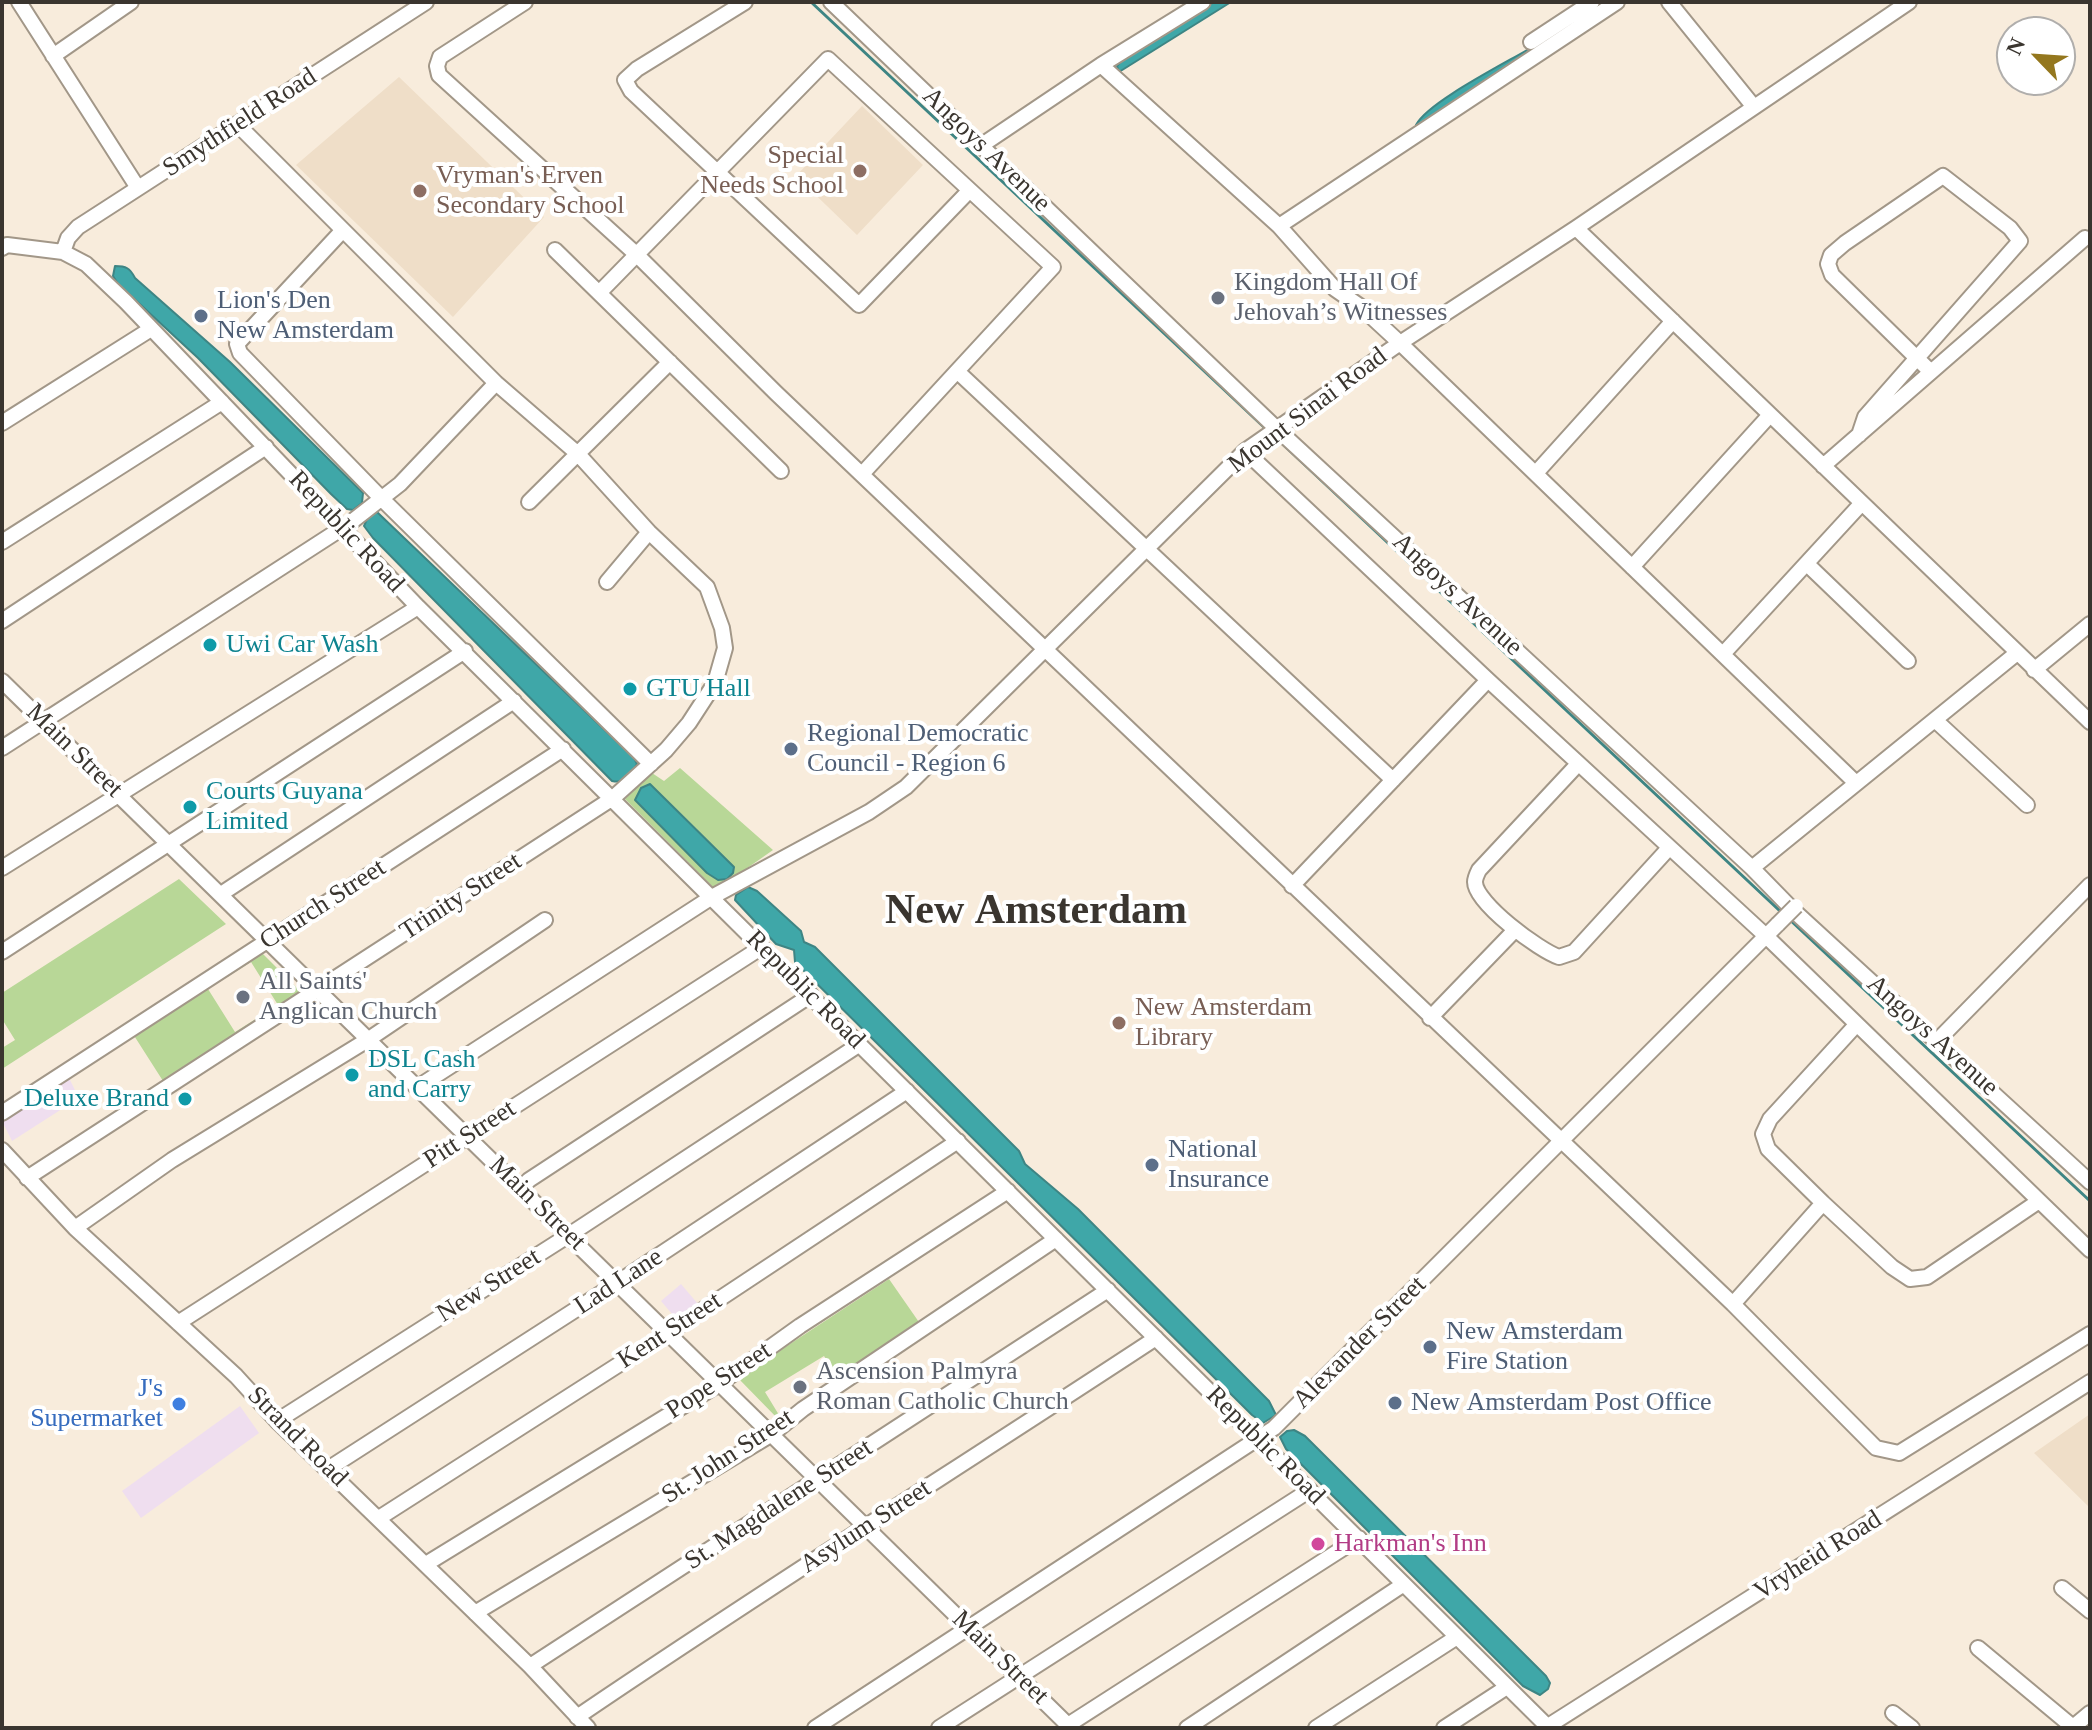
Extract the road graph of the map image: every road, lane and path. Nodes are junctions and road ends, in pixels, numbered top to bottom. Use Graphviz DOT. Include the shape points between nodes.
graph roads {
  1 [pos="19,2"];
  2 [pos="131,2"];
  3 [pos="426,2"];
  4 [pos="525,2"];
  5 [pos="745,2"];
  6 [pos="1203,2"];
  7 [pos="1592,2"];
  8 [pos="1617,2"];
  9 [pos="1669,2"];
  10 [pos="1909,2"];
  11 [pos="836,3"];
  12 [pos="1531,42"];
  13 [pos="53,56"];
  14 [pos="1101,65"];
  15 [pos="1754,107"];
  16 [pos="237,124"];
  17 [pos="982,145"];
  18 [pos="718,173"];
  19 [pos="138,188"];
  20 [pos="969,191"];
  21 [pos="1279,226"];
  22 [pos="1576,228"];
  23 [pos="343,230"];
  24 [pos="2085,238"];
  25 [pos="4,243"];
  26 [pos="555,250"];
  27 [pos="63,252"];
  28 [pos="637,255"];
  29 [pos="599,293"];
  30 [pos="1673,321"];
  31 [pos="151,329"];
  32 [pos="1400,343"];
  33 [pos="1916,358"];
  34 [pos="670,362"];
  35 [pos="958,372"];
  36 [pos="1931,372"];
  37 [pos="496,383"];
  38 [pos="222,402"];
  39 [pos="1769,416"];
  40 [pos="2,423"];
  41 [pos="1269,433"];
  42 [pos="1859,435"];
  43 [pos="266,447"];
  44 [pos="1245,451"];
  45 [pos="578,454"];
  46 [pos="1823,466"];
  47 [pos="781,471"];
  48 [pos="863,473"];
  49 [pos="1536,473"];
  50 [pos="382,499"];
  51 [pos="529,502"];
  52 [pos="1861,504"];
  53 [pos="341,527"];
  54 [pos="649,532"];
  55 [pos="2,542"];
  56 [pos="1147,548"];
  57 [pos="1807,564"];
  58 [pos="1632,567"];
  59 [pos="607,582"];
  60 [pos="418,607"];
  61 [pos="2,621"];
  62 [pos="2090,624"];
  63 [pos="1046,647"];
  64 [pos="465,651"];
  65 [pos="2017,653"];
  66 [pos="1723,654"];
  67 [pos="1908,661"];
  68 [pos="2034,670"];
  69 [pos="1488,680"];
  70 [pos="2,681"];
  71 [pos="514,701"];
  72 [pos="1935,720"];
  73 [pos="45,721"];
  74 [pos="2090,722"];
  75 [pos="2,748"];
  76 [pos="563,749"];
  77 [pos="651,764"];
  78 [pos="1578,764"];
  79 [pos="1393,780"];
  80 [pos="1856,783"];
  81 [pos="120,795"];
  82 [pos="613,798"];
  83 [pos="2027,805"];
  84 [pos="171,845"];
  85 [pos="1669,848"];
  86 [pos="2,868"];
  87 [pos="1752,868"];
  88 [pos="2090,885"];
  89 [pos="1292,886"];
  90 [pos="221,894"];
  91 [pos="712,897"];
  92 [pos="1795,908"];
  93 [pos="545,920"];
  94 [pos="1514,931"];
  95 [pos="1766,936"];
  96 [pos="268,940"];
  97 [pos="762,947"];
  98 [pos="2,952"];
  99 [pos="318,989"];
  100 [pos="811,995"];
  101 [pos="1430,1018"];
  102 [pos="1856,1025"];
  103 [pos="369,1039"];
  104 [pos="1938,1040"];
  105 [pos="860,1044"];
  106 [pos="418,1087"];
  107 [pos="907,1091"];
  108 [pos="2,1113"];
  109 [pos="468,1136"];
  110 [pos="958,1141"];
  111 [pos="1561,1141"];
  112 [pos="4,1155"];
  113 [pos="27,1178"];
  114 [pos="2090,1182"];
  115 [pos="521,1188"];
  116 [pos="1008,1191"];
  117 [pos="2039,1201"];
  118 [pos="1823,1203"];
  119 [pos="75,1228"];
  120 [pos="569,1235"];
  121 [pos="1056,1239"];
  122 [pos="2090,1250"];
  123 [pos="617,1283"];
  124 [pos="1108,1290"];
  125 [pos="1733,1304"];
  126 [pos="178,1323"];
  127 [pos="668,1333"];
  128 [pos="2090,1334"];
  129 [pos="1156,1338"];
  130 [pos="2090,1382"];
  131 [pos="719,1384"];
  132 [pos="277,1421"];
  133 [pos="772,1434"];
  134 [pos="1260,1439"];
  135 [pos="328,1469"];
  136 [pos="819,1481"];
  137 [pos="1310,1490"];
  138 [pos="379,1518"];
  139 [pos="867,1528"];
  140 [pos="1359,1538"];
  141 [pos="426,1564"];
  142 [pos="1404,1584"];
  143 [pos="2062,1588"];
  144 [pos="2090,1611"];
  145 [pos="475,1613"];
  146 [pos="969,1627"];
  147 [pos="1457,1637"];
  148 [pos="1978,1648"];
  149 [pos="530,1666"];
  150 [pos="1019,1677"];
  151 [pos="1507,1687"];
  152 [pos="1893,1713"];
  153 [pos="2090,1713"];
  154 [pos="577,1717"];
  155 [pos="1070,1726"];
  156 [pos="1547,1727"];
  157 [pos="588,1728"];
  158 [pos="815,1728"];
  159 [pos="939,1728"];
  160 [pos="1187,1728"];
  161 [pos="1316,1728"];
  162 [pos="1444,1728"];
  163 [pos="1912,1728"];
  164 [pos="2073,1728"];
  1 -- 13 [label="street"];
  2 -- 13 [label="street"];
  3 -- 16 [label="street, Smythfield Road"];
  4 -- 28 [label="street" via="440,57 439,75"];
  5 -- 18 [label="street" via="625,80"];
  6 -- 14 [label="street"];
  7 -- 12 [label="street"];
  8 -- 21 [label="street"];
  9 -- 15 [label="street"];
  10 -- 15 [label="street, Mount Sinai Road"];
  11 -- 17 [label="street, Angoys Avenue"];
  13 -- 19 [label="street"];
  14 -- 17 [label="street"];
  14 -- 21 [label="street"];
  15 -- 22 [label="street, Mount Sinai Road"];
  16 -- 19 [label="street, Smythfield Road"];
  16 -- 23 [label="street, Trinity Street"];
  17 -- 41 [label="street, Angoys Avenue"];
  18 -- 20 [label="street" via="828,59"];
  18 -- 20 [label="street" via="859,305"];
  18 -- 28 [label="street"];
  19 -- 27 [label="street, Smythfield Road" via="78,227"];
  20 -- 35 [label="street" via="1053,267"];
  21 -- 32 [label="street" via="1335,289"];
  22 -- 30 [label="street"];
  22 -- 32 [label="street, Mount Sinai Road"];
  23 -- 37 [label="street, Trinity Street"];
  23 -- 50 [label="street" via="237,344"];
  24 -- 36 [label="street"];
  25 -- 27 [label="street"];
  26 -- 29 [label="street"];
  27 -- 31 [label="street, Republic Road" via="86,264"];
  28 -- 29 [label="street"];
  28 -- 48 [label="street"];
  29 -- 34 [label="street"];
  30 -- 39 [label="street"];
  30 -- 49 [label="street"];
  31 -- 38 [label="street, Republic Road"];
  31 -- 40 [label="street"];
  32 -- 41 [label="street, Mount Sinai Road"];
  32 -- 49 [label="street"];
  33 -- 33 [label="street" via="1832,275 1828,264 1845,243 1943,176 2020,241"];
  33 -- 36 [label="street"];
  33 -- 42 [label="street" via="1865,417"];
  34 -- 45 [label="street"];
  34 -- 47 [label="street"];
  35 -- 48 [label="street"];
  35 -- 56 [label="street"];
  36 -- 42 [label="street"];
  37 -- 45 [label="street, Trinity Street"];
  37 -- 50 [label="street"];
  38 -- 43 [label="street, Republic Road"];
  38 -- 55 [label="street"];
  39 -- 46 [label="street"];
  39 -- 58 [label="street"];
  41 -- 44 [label="street, Mount Sinai Road"];
  41 -- 87 [label="street, Angoys Avenue"];
  42 -- 46 [label="street"];
  43 -- 53 [label="street, Republic Road"];
  43 -- 61 [label="street"];
  44 -- 56 [label="street, Mount Sinai Road"];
  44 -- 69 [label="street"];
  45 -- 51 [label="street"];
  45 -- 54 [label="street, Trinity Street"];
  46 -- 52 [label="street"];
  48 -- 63 [label="street"];
  49 -- 58 [label="street"];
  50 -- 53 [label="street"];
  50 -- 77 [label="street"];
  52 -- 57 [label="street"];
  52 -- 65 [label="street"];
  53 -- 60 [label="street, Republic Road"];
  53 -- 73 [label="street"];
  54 -- 59 [label="street"];
  54 -- 77 [label="street, Trinity Street" via="707,587 725,648 715,683 689,723"];
  56 -- 63 [label="street, Mount Sinai Road"];
  56 -- 79 [label="street"];
  57 -- 66 [label="street"];
  57 -- 67 [label="street"];
  58 -- 66 [label="street"];
  60 -- 64 [label="street, Republic Road"];
  60 -- 81 [label="street"];
  62 -- 68 [label="street"];
  63 -- 89 [label="street"];
  63 -- 91 [label="street, Mount Sinai Road" via="906,787"];
  64 -- 71 [label="street, Republic Road"];
  64 -- 84 [label="street"];
  65 -- 68 [label="street"];
  65 -- 72 [label="street"];
  66 -- 80 [label="street"];
  68 -- 74 [label="street"];
  69 -- 78 [label="street"];
  69 -- 79 [label="street"];
  70 -- 73 [label="street, Main Street"];
  71 -- 76 [label="street, Republic Road"];
  71 -- 90 [label="street"];
  72 -- 80 [label="street"];
  72 -- 83 [label="street"];
  73 -- 75 [label="street"];
  73 -- 81 [label="street, Main Street"];
  76 -- 82 [label="street, Republic Road"];
  76 -- 96 [label="street, Church Street"];
  77 -- 82 [label="street, Trinity Street"];
  78 -- 85 [label="street"];
  78 -- 94 [label="street" via="1475,880"];
  79 -- 89 [label="street"];
  80 -- 87 [label="street"];
  81 -- 84 [label="street, Main Street"];
  81 -- 86 [label="street"];
  82 -- 91 [label="street, Republic Road"];
  82 -- 99 [label="street, Trinity Street"];
  84 -- 90 [label="street, Main Street"];
  84 -- 98 [label="street"];
  85 -- 94 [label="street" via="1574,952 1559,957 1546,953"];
  85 -- 95 [label="street"];
  87 -- 92 [label="street, Angoys Avenue"];
  88 -- 104 [label="street"];
  89 -- 101 [label="street"];
  90 -- 96 [label="street, Main Street"];
  91 -- 97 [label="street, Republic Road"];
  91 -- 106 [label="street, Mount Sinai Road"];
  92 -- 95 [label="street, Alexander Street, bridge"];
  92 -- 104 [label="street, Angoys Avenue"];
  93 -- 103 [label="street"];
  94 -- 101 [label="street"];
  95 -- 102 [label="street"];
  95 -- 111 [label="street, Alexander Street"];
  96 -- 99 [label="street, Main Street"];
  96 -- 108 [label="street, Church Street"];
  97 -- 100 [label="street, Republic Road"];
  97 -- 109 [label="street, Pitt Street"];
  99 -- 103 [label="street, Main Street"];
  99 -- 113 [label="street, Trinity Street"];
  100 -- 105 [label="street, Republic Road"];
  100 -- 115 [label="street"];
  101 -- 111 [label="street"];
  102 -- 117 [label="street"];
  102 -- 118 [label="street" via="1770,1119 1763,1134 1768,1149"];
  103 -- 106 [label="street, Main Street"];
  103 -- 119 [label="street" via="172,1160"];
  104 -- 114 [label="street, Angoys Avenue"];
  105 -- 107 [label="street, Republic Road"];
  105 -- 120 [label="street, New Street"];
  106 -- 109 [label="street, Main Street"];
  107 -- 110 [label="street, Republic Road"];
  107 -- 123 [label="street, Lad Lane"];
  109 -- 115 [label="street, Main Street"];
  109 -- 126 [label="street, Pitt Street"];
  110 -- 116 [label="street, Republic Road"];
  110 -- 127 [label="street, Kent Street"];
  111 -- 125 [label="street"];
  111 -- 134 [label="street, Alexander Street"];
  112 -- 113 [label="street, Strand Road"];
  113 -- 119 [label="street, Strand Road"];
  115 -- 120 [label="street, Main Street"];
  116 -- 121 [label="street, Republic Road"];
  116 -- 131 [label="street, Pope Street"];
  117 -- 118 [label="street" via="1927,1277 1910,1279"];
  117 -- 122 [label="street"];
  118 -- 125 [label="street"];
  119 -- 126 [label="street, Strand Road"];
  120 -- 123 [label="street, Main Street"];
  120 -- 132 [label="street, New Street"];
  121 -- 124 [label="street, Republic Road"];
  121 -- 133 [label="street, St. John Street"];
  123 -- 127 [label="street, Main Street"];
  123 -- 135 [label="street, Lad Lane"];
  124 -- 129 [label="street, Republic Road"];
  124 -- 136 [label="street, St. Magdalene Street"];
  125 -- 128 [label="street" via="1876,1448 1899,1453"];
  126 -- 132 [label="street, Strand Road"];
  127 -- 131 [label="street, Main Street"];
  127 -- 138 [label="street, Kent Street"];
  129 -- 134 [label="street, Republic Road"];
  129 -- 139 [label="street, Asylum Street"];
  130 -- 156 [label="street, Vryheid Road"];
  131 -- 133 [label="street, Main Street"];
  131 -- 141 [label="street, Pope Street"];
  132 -- 135 [label="street, Strand Road"];
  133 -- 136 [label="street, Main Street"];
  133 -- 145 [label="street, St. John Street"];
  134 -- 137 [label="street, Republic Road"];
  134 -- 146 [label="street, Alexander Street"];
  135 -- 138 [label="street, Strand Road"];
  136 -- 139 [label="street, Main Street"];
  136 -- 149 [label="street, St. Magdalene Street"];
  137 -- 140 [label="street, Republic Road"];
  137 -- 150 [label="street"];
  138 -- 141 [label="street, Strand Road"];
  139 -- 146 [label="street, Main Street"];
  139 -- 154 [label="street, Asylum Street" via="729,1613"];
  140 -- 142 [label="street, Republic Road"];
  140 -- 155 [label="street"];
  141 -- 145 [label="street, Strand Road"];
  142 -- 147 [label="street, Republic Road"];
  142 -- 160 [label="street"];
  143 -- 144 [label="street"];
  145 -- 149 [label="street, Strand Road"];
  146 -- 150 [label="street, Main Street"];
  146 -- 158 [label="street, Alexander Street"];
  147 -- 151 [label="street, Republic Road"];
  147 -- 161 [label="street"];
  148 -- 164 [label="street"];
  149 -- 154 [label="street, Strand Road"];
  150 -- 155 [label="street, Main Street"];
  150 -- 159 [label="street"];
  151 -- 156 [label="street, Republic Road"];
  151 -- 162 [label="street"];
  152 -- 163 [label="street"];
  153 -- 164 [label="street"];
  154 -- 157 [label="street, Strand Road"];
}
